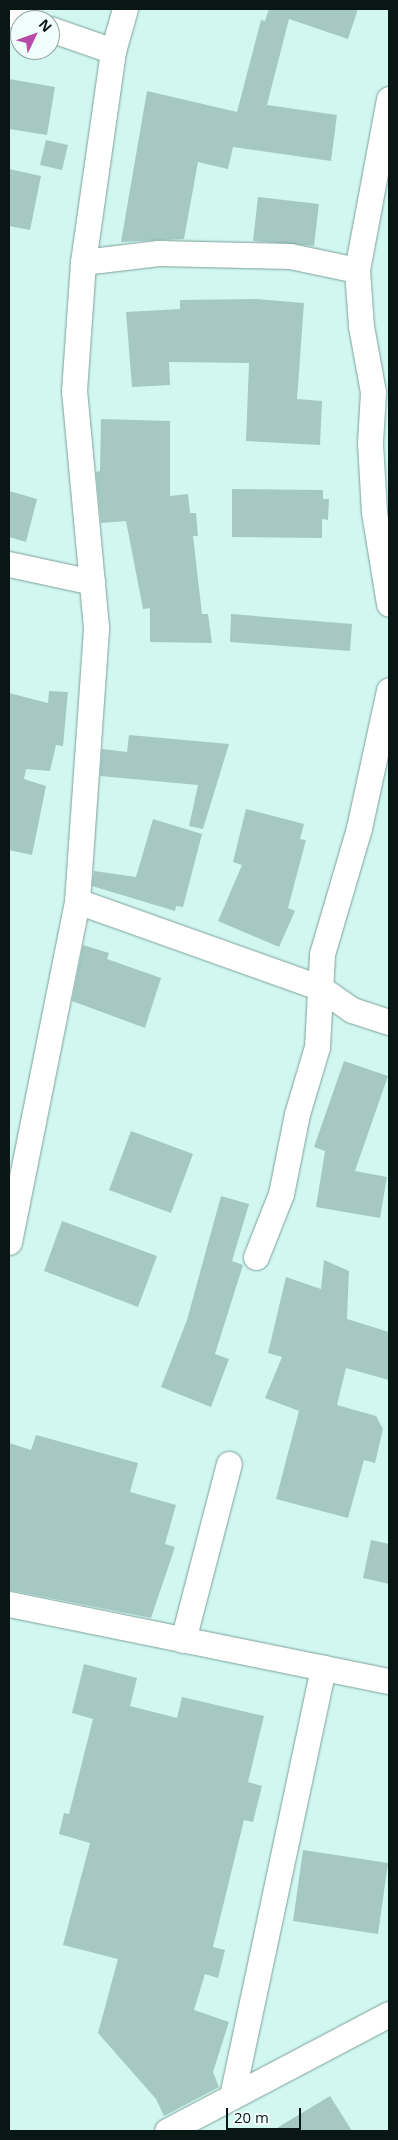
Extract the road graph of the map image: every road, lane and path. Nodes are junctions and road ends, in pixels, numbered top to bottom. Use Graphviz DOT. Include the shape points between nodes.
graph roads {
  1 [pos="125,9"];
  2 [pos="60,32"];
  3 [pos="112,52"];
  4 [pos="389,99"];
  5 [pos="84,262"];
  6 [pos="357,270"];
  7 [pos="381,392"];
  8 [pos="9,564"];
  9 [pos="92,582"];
  10 [pos="389,604"];
  11 [pos="389,690"];
  12 [pos="78,901"];
  13 [pos="319,987"];
  14 [pos="389,1022"];
  15 [pos="9,1242"];
  16 [pos="256,1257"];
  17 [pos="229,1464"];
  18 [pos="9,1604"];
  19 [pos="183,1640"];
  20 [pos="323,1668"];
  21 [pos="389,1681"];
  22 [pos="389,2014"];
  23 [pos="232,2096"];
  24 [pos="193,2125"];
  25 [pos="167,2131"];
  1 -- 3 [label="street"];
  2 -- 3 [label="street"];
  3 -- 5 [label="street"];
  4 -- 6 [label="street"];
  5 -- 6 [label="street" via="158,254 290,256"];
  5 -- 9 [label="street" via="74,391"];
  6 -- 7 [label="street" via="361,326"];
  7 -- 10 [label="street" via="370,443 374,512"];
  8 -- 9 [label="street"];
  9 -- 12 [label="street" via="96,627"];
  11 -- 13 [label="street" via="359,828 322,954"];
  12 -- 13 [label="street"];
  12 -- 15 [label="street"];
  13 -- 14 [label="street" via="352,1010"];
  13 -- 16 [label="street" via="317,1047 297,1114 281,1194"];
  17 -- 19 [label="street"];
  18 -- 19 [label="street"];
  19 -- 20 [label="street"];
  20 -- 21 [label="street"];
  20 -- 23 [label="street"];
  22 -- 23 [label="street"];
  23 -- 24 [label="street"];
  24 -- 25 [label="street"];
}
